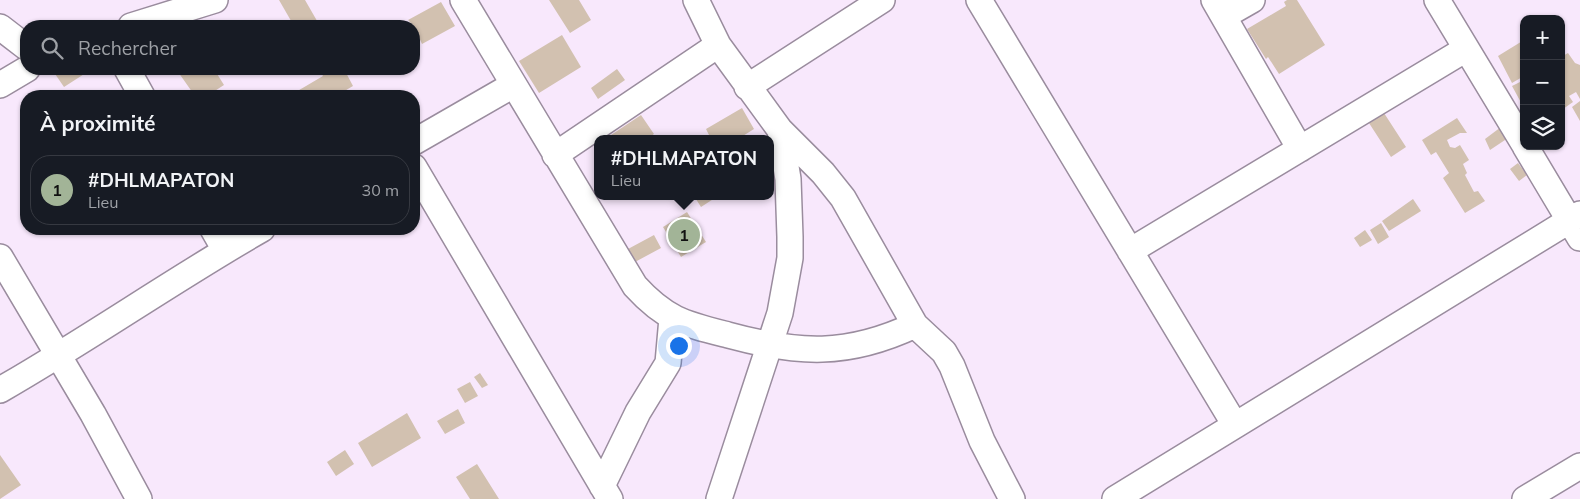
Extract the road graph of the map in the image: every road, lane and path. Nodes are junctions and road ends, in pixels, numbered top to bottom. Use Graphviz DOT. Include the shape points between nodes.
graph roads {
  1 [pos="214,0"];
  2 [pos="463,0"];
  3 [pos="696,0"];
  4 [pos="882,0"];
  5 [pos="979,0"];
  6 [pos="1252,0"];
  7 [pos="1437,0"];
  8 [pos="1219,8"];
  9 [pos="150,20"];
  10 [pos="0,27"];
  11 [pos="20,42"];
  12 [pos="718,45"];
  13 [pos="1466,49"];
  14 [pos="20,73"];
  15 [pos="130,75"];
  16 [pos="0,85"];
  17 [pos="513,85"];
  18 [pos="747,87"];
  19 [pos="139,90"];
  20 [pos="780,130"];
  21 [pos="1520,138"];
  22 [pos="420,139"];
  23 [pos="1300,149"];
  24 [pos="1527,150"];
  25 [pos="555,155"];
  26 [pos="420,177"];
  27 [pos="1576,224"];
  28 [pos="236,235"];
  29 [pos="219,239"];
  30 [pos="1130,250"];
  31 [pos="0,258"];
  32 [pos="672,318"];
  33 [pos="915,325"];
  34 [pos="769,346"];
  35 [pos="58,356"];
  36 [pos="0,390"];
  37 [pos="1235,425"];
  38 [pos="1580,466"];
  39 [pos="606,492"];
  40 [pos="138,499"];
  41 [pos="719,499"];
  42 [pos="1012,499"];
  43 [pos="1115,499"];
  44 [pos="1526,499"];
  1 -- 9 [label="street"];
  2 -- 17 [label="street"];
  3 -- 12 [label="street"];
  4 -- 18 [label="street"];
  5 -- 30 [label="street"];
  6 -- 8 [label="street"];
  7 -- 13 [label="street"];
  8 -- 23 [label="street"];
  10 -- 11 [label="street"];
  12 -- 18 [label="street"];
  12 -- 25 [label="street"];
  13 -- 21 [label="street"];
  13 -- 23 [label="street"];
  14 -- 16 [label="street"];
  15 -- 19 [label="street"];
  17 -- 22 [label="street"];
  17 -- 25 [label="street"];
  18 -- 20 [label="street"];
  20 -- 33 [label="street" via="843,198"];
  20 -- 34 [label="street" via="788,180 790,258 780,313"];
  23 -- 30 [label="street"];
  24 -- 27 [label="street"];
  25 -- 32 [label="street" via="635,286 653,305"];
  26 -- 39 [label="street"];
  27 -- 37 [label="street"];
  28 -- 29 [label="street"];
  29 -- 35 [label="street"];
  30 -- 37 [label="street"];
  31 -- 35 [label="street"];
  32 -- 34 [label="street"];
  32 -- 39 [label="street" via="668,363 638,412"];
  33 -- 34 [label="street" via="866,343 832,350"];
  33 -- 42 [label="street" via="944,352 952,366 982,441"];
  34 -- 41 [label="street"];
  35 -- 36 [label="street"];
  35 -- 40 [label="street"];
  37 -- 43 [label="street"];
  38 -- 44 [label="street"];
}
